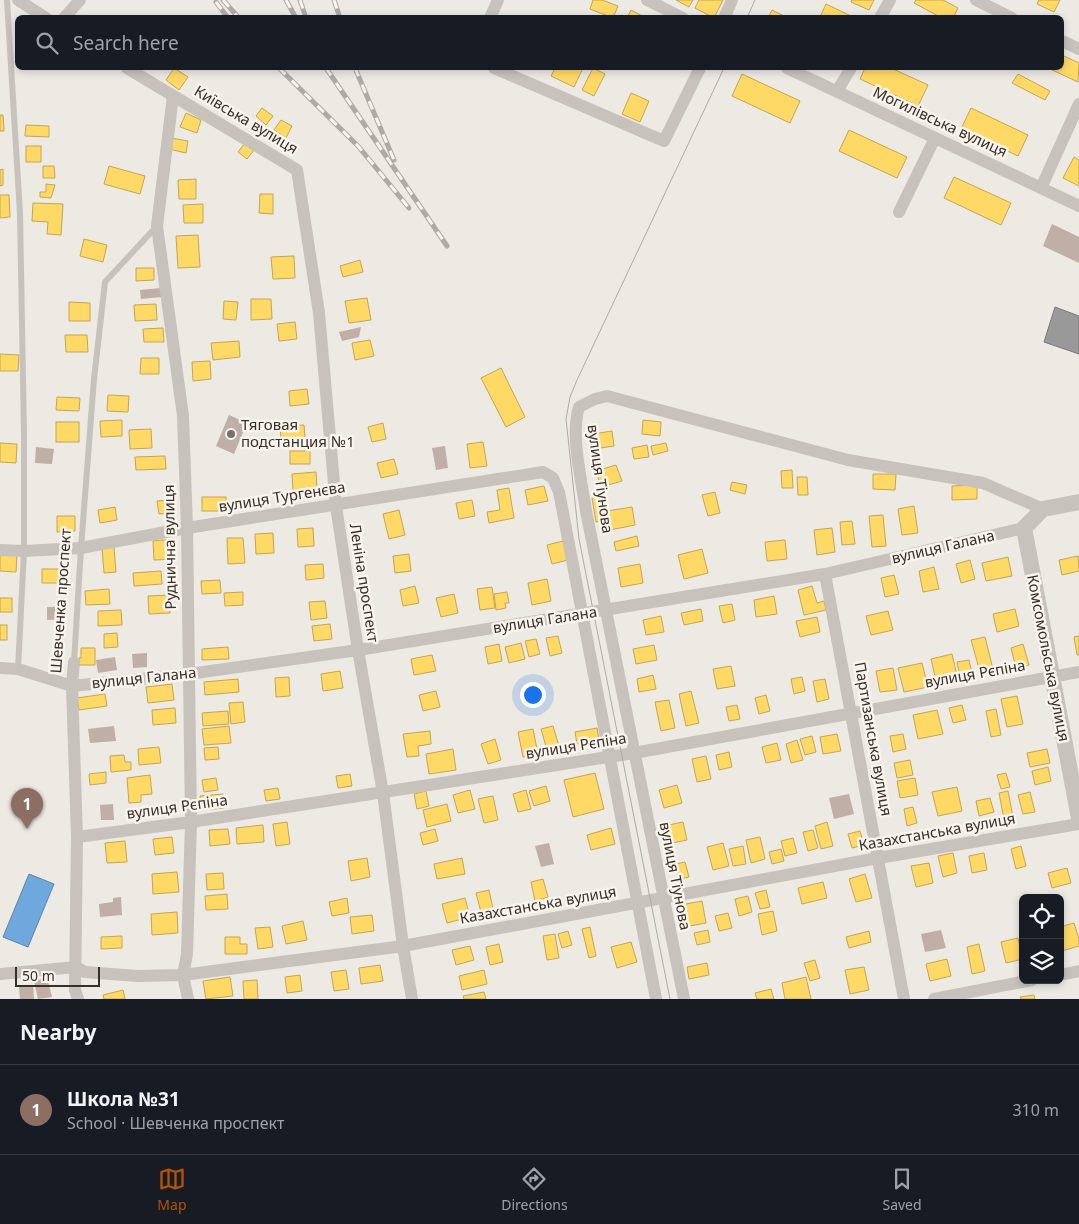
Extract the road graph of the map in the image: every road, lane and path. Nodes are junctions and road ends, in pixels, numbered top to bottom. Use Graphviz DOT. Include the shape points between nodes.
graph roads {
  1 [pos="7,0"];
  2 [pos="18,0"];
  3 [pos="80,0"];
  4 [pos="498,0"];
  5 [pos="647,0"];
  6 [pos="732,0"];
  7 [pos="890,0"];
  8 [pos="976,0"];
  9 [pos="41,15"];
  10 [pos="67,15"];
  11 [pos="491,15"];
  12 [pos="677,15"];
  13 [pos="725,15"];
  14 [pos="882,15"];
  15 [pos="1006,15"];
  16 [pos="1064,42"];
  17 [pos="1079,49"];
  18 [pos="130,70"];
  19 [pos="499,70"];
  20 [pos="699,70"];
  21 [pos="791,70"];
  22 [pos="850,70"];
  23 [pos="837,91"];
  24 [pos="173,96"];
  25 [pos="1079,104"];
  26 [pos="935,138"];
  27 [pos="297,170"];
  28 [pos="1041,188"];
  29 [pos="1079,206"];
  30 [pos="899,212"];
  31 [pos="157,226"];
  32 [pos="1079,502"];
  33 [pos="336,506"];
  34 [pos="1043,509"];
  35 [pos="187,528"];
  36 [pos="1024,528"];
  37 [pos="80,548"];
  38 [pos="0,550"];
  39 [pos="24,551"];
  40 [pos="825,574"];
  41 [pos="606,610"];
  42 [pos="581,613"];
  43 [pos="358,650"];
  44 [pos="74,662"];
  45 [pos="0,668"];
  46 [pos="18,669"];
  47 [pos="1079,672"];
  48 [pos="189,674"];
  49 [pos="1051,677"];
  50 [pos="72,686"];
  51 [pos="852,713"];
  52 [pos="634,753"];
  53 [pos="610,756"];
  54 [pos="383,793"];
  55 [pos="1079,818"];
  56 [pos="191,822"];
  57 [pos="1079,824"];
  58 [pos="77,837"];
  59 [pos="878,858"];
  60 [pos="663,897"];
  61 [pos="638,903"];
  62 [pos="403,946"];
  63 [pos="76,967"];
  64 [pos="1079,971"];
  65 [pos="0,974"];
  66 [pos="1064,974"];
  67 [pos="183,975"];
  68 [pos="1019,983"];
  69 [pos="78,999"];
  70 [pos="188,999"];
  71 [pos="412,999"];
  72 [pos="656,999"];
  73 [pos="684,999"];
  74 [pos="904,999"];
  75 [pos="934,999"];
  1 -- 39 [label="lane" via="20,213"];
  2 -- 9 [label="street"];
  3 -- 10 [label="street"];
  4 -- 11 [label="street"];
  5 -- 12 [label="street"];
  6 -- 13 [label="street"];
  7 -- 14 [label="street"];
  8 -- 15 [label="street"];
  16 -- 17 [label="street"];
  18 -- 24 [label="street, Київська вулиця"];
  19 -- 20 [label="street" via="664,141"];
  21 -- 23 [label="street, Могилівська вулиця"];
  22 -- 23 [label="street"];
  23 -- 26 [label="street, Могилівська вулиця"];
  24 -- 27 [label="street, Київська вулиця"];
  24 -- 31 [label="street, Руднична вулиця"];
  25 -- 28 [label="street"];
  26 -- 28 [label="street, Могилівська вулиця"];
  26 -- 30 [label="street"];
  27 -- 33 [label="street, Леніна проспект" via="319,313"];
  28 -- 29 [label="street, Могилівська вулиця"];
  31 -- 35 [label="street, Руднична вулиця" via="183,416"];
  31 -- 37 [label="lane, Шевченка проспект" via="105,282"];
  32 -- 34 [label="street"];
  33 -- 35 [label="street, вулиця Тургенєва"];
  33 -- 42 [label="street, вулиця Тургенєва" via="543,472 553,478 559,492"];
  33 -- 43 [label="street, Леніна проспект"];
  34 -- 36 [label="street"];
  34 -- 41 [label="street, вулиця Тіунова" via="983,482 848,460 608,396 595,399 579,407 575,420 586,511"];
  35 -- 37 [label="street, вулиця Тургенєва"];
  35 -- 48 [label="street, Руднична вулиця"];
  36 -- 40 [label="street, вулиця Галана"];
  36 -- 49 [label="street, Комсомольська вулиця"];
  37 -- 39 [label="street, вулиця Тургенєва"];
  37 -- 44 [label="lane, Шевченка проспект"];
  38 -- 39 [label="street, вулиця Тургенєва"];
  39 -- 46 [label="lane"];
  40 -- 41 [label="street, вулиця Галана"];
  40 -- 51 [label="street, Партизанська вулиця"];
  41 -- 42 [label="street, вулиця Галана"];
  41 -- 52 [label="street, вулиця Тіунова"];
  42 -- 43 [label="street, вулиця Галана"];
  42 -- 53 [label="street"];
  43 -- 48 [label="street, вулиця Галана"];
  43 -- 54 [label="street, Леніна проспект"];
  44 -- 50 [label="street, Шевченка проспект"];
  45 -- 46 [label="street, вулиця Галана"];
  46 -- 50 [label="street, вулиця Галана"];
  47 -- 49 [label="street, вулиця Рєпіна"];
  48 -- 50 [label="street, вулиця Галана"];
  48 -- 56 [label="street, Руднична вулиця"];
  49 -- 51 [label="street, вулиця Рєпіна"];
  49 -- 55 [label="street, Комсомольська вулиця"];
  50 -- 58 [label="street, Шевченка проспект"];
  51 -- 52 [label="street, вулиця Рєпіна"];
  51 -- 59 [label="street, Партизанська вулиця"];
  52 -- 53 [label="street, вулиця Рєпіна"];
  52 -- 60 [label="street, вулиця Тіунова"];
  53 -- 54 [label="street, вулиця Рєпіна"];
  53 -- 61 [label="street"];
  54 -- 56 [label="street, вулиця Рєпіна"];
  54 -- 62 [label="street, Леніна проспект"];
  56 -- 58 [label="street, вулиця Рєпіна"];
  56 -- 67 [label="street, Руднична вулиця" via="187,954"];
  57 -- 59 [label="street, Казахстанська вулиця"];
  58 -- 63 [label="street, Шевченка проспект"];
  59 -- 60 [label="street, Казахстанська вулиця"];
  59 -- 74 [label="street, Партизанська вулиця"];
  60 -- 61 [label="street, Казахстанська вулиця"];
  60 -- 73 [label="street, вулиця Тіунова"];
  61 -- 62 [label="street, Казахстанська вулиця"];
  61 -- 72 [label="street"];
  62 -- 67 [label="street, Казахстанська вулиця"];
  62 -- 71 [label="street, Леніна проспект"];
  63 -- 65 [label="street, Казахстанська вулиця"];
  63 -- 67 [label="street, Казахстанська вулиця" via="102,974"];
  63 -- 69 [label="street, Шевченка проспект"];
  64 -- 66 [label="street"];
  67 -- 70 [label="street, Руднична вулиця"];
  68 -- 75 [label="street"];
}
